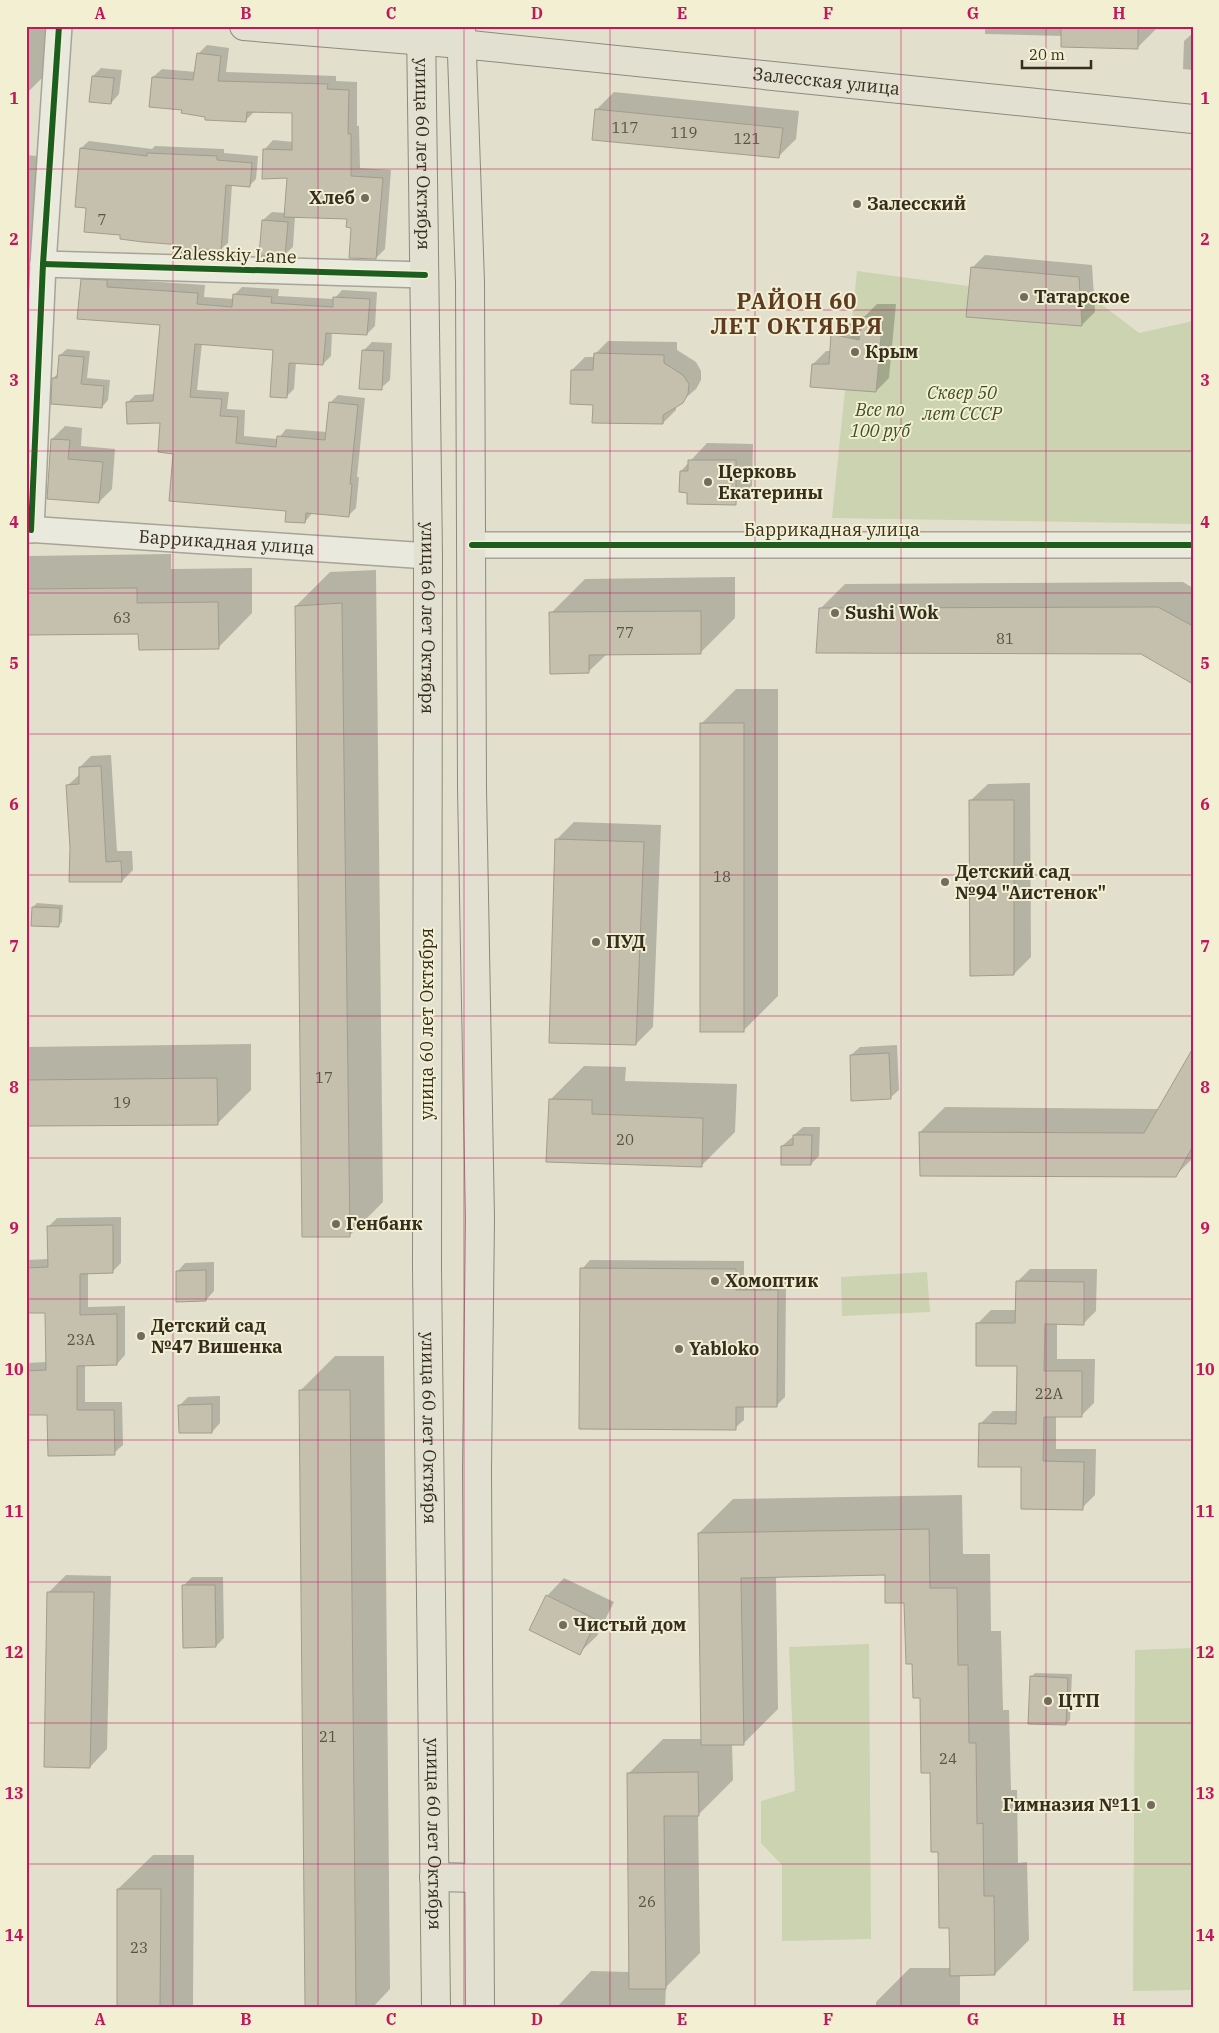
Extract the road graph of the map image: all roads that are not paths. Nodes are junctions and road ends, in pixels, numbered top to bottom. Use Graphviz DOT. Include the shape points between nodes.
graph roads {
  1 [pos="59,26"];
  2 [pos="244,26"];
  3 [pos="421,34"];
  4 [pos="461,35"];
  5 [pos="1193,119"];
  6 [pos="43,264"];
  7 [pos="425,275"];
  8 [pos="29,530"];
  9 [pos="472,545"];
  10 [pos="1193,545"];
  11 [pos="428,556"];
  12 [pos="434,1876"];
  13 [pos="479,1878"];
  14 [pos="436,2007"];
  15 [pos="480,2007"];
  1 -- 6 [label="street"];
  2 -- 3 [label="main road"];
  3 -- 4 [label="main road, Залесская улица"];
  3 -- 7 [label="main road, улица 60 лет Октября"];
  4 -- 5 [label="main road, Залесская улица"];
  4 -- 9 [label="main road" via="470,282"];
  6 -- 7 [label="street, Zalesskiy Lane"];
  6 -- 8 [label="street"];
  7 -- 11 [label="main road, улица 60 лет Октября"];
  8 -- 11 [label="street, Баррикадная улица"];
  9 -- 10 [label="street, Баррикадная улица"];
  9 -- 13 [label="main road" via="472,788 480,1219 477,1469"];
  11 -- 12 [label="main road, улица 60 лет Октября" via="427,1229"];
  12 -- 13 [label="main road"];
  12 -- 14 [label="main road, улица 60 лет Октября"];
  13 -- 15 [label="main road"];
}
